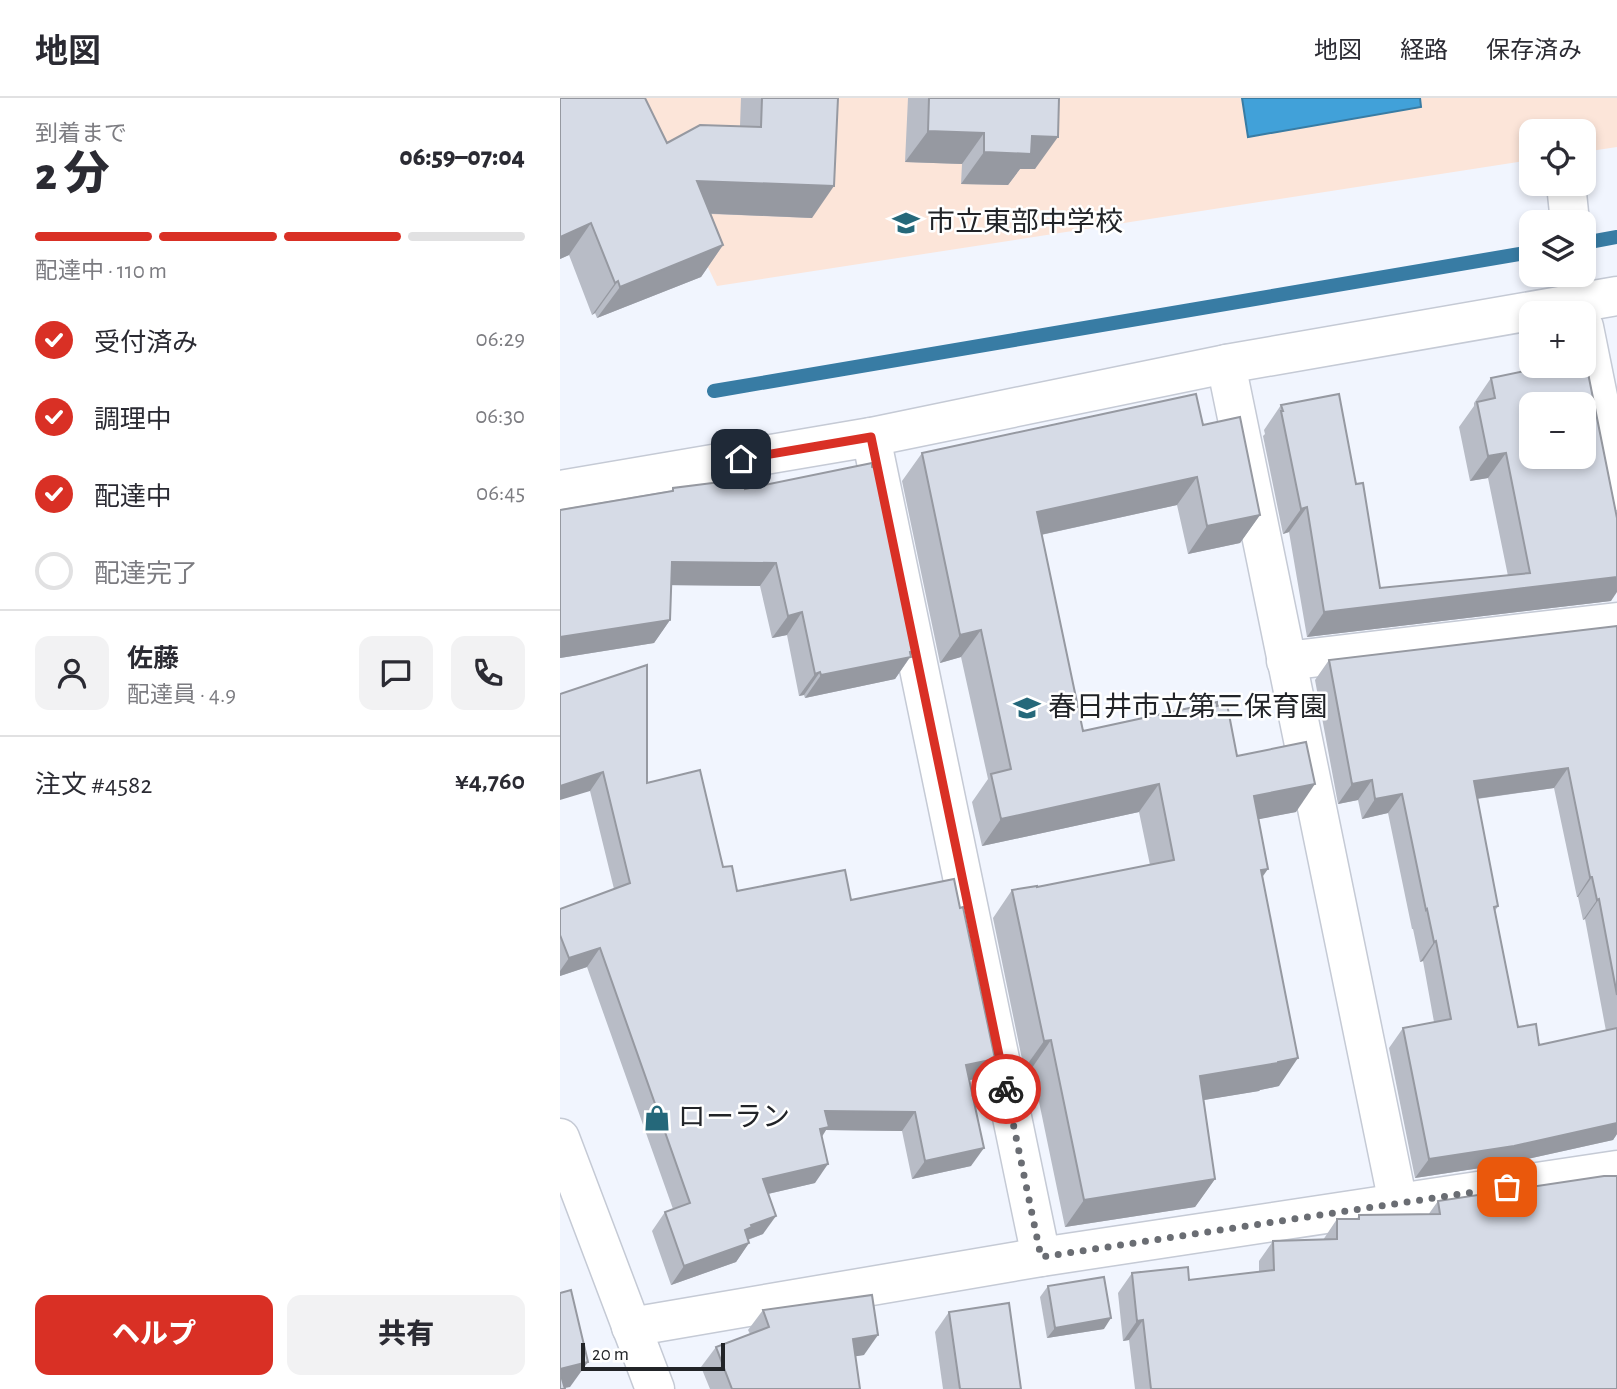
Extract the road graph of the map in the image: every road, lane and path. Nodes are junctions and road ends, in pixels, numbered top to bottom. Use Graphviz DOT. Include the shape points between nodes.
graph roads {
  1 [pos="1617,296"];
  2 [pos="1594,301"];
  3 [pos="1519,314"];
  4 [pos="1226,364"];
  5 [pos="1595,378"];
  6 [pos="871,437"];
  7 [pos="560,490"];
  8 [pos="1617,491"];
  9 [pos="1617,622"];
  10 [pos="1286,661"];
  11 [pos="560,1138"];
  12 [pos="1617,1170"];
  13 [pos="1398,1203"];
  14 [pos="1041,1257"];
  15 [pos="631,1327"];
  16 [pos="655,1389"];
  1 -- 2 [label="street"];
  3 -- 4 [label="street"];
  4 -- 6 [label="street"];
  4 -- 10 [label="street"];
  5 -- 8 [label="street"];
  6 -- 7 [label="street"];
  6 -- 14 [label="street"];
  9 -- 10 [label="street"];
  10 -- 13 [label="street"];
  11 -- 15 [label="street"];
  12 -- 13 [label="street"];
  13 -- 14 [label="street"];
  14 -- 15 [label="street"];
  15 -- 16 [label="street"];
}
